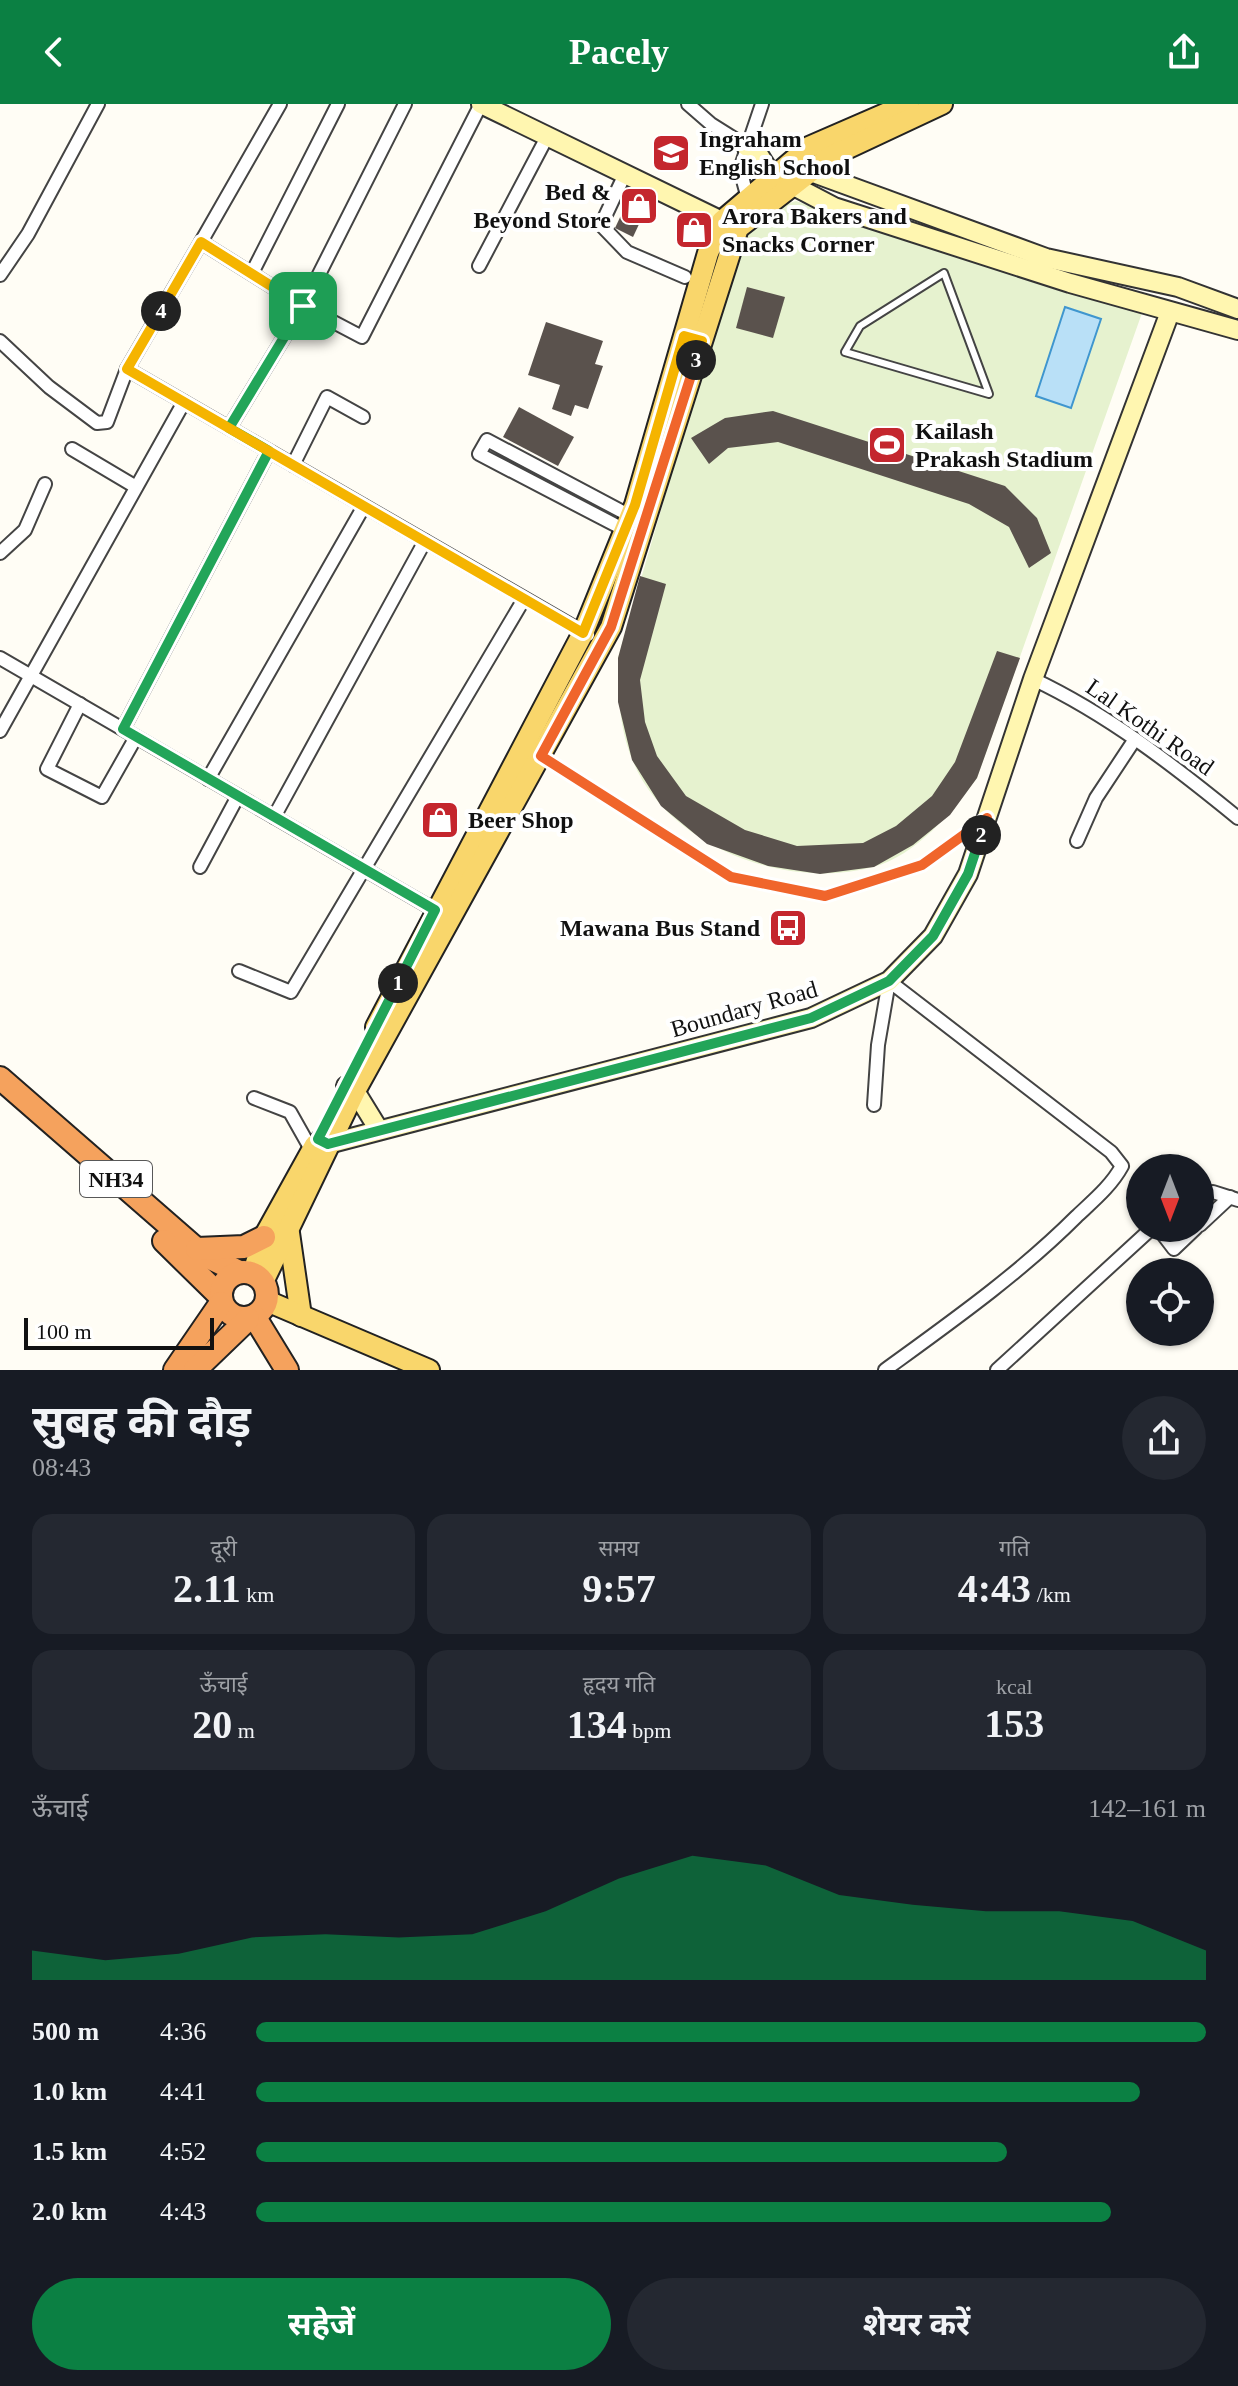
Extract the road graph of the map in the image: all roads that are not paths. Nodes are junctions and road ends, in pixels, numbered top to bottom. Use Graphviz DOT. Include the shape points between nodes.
graph roads {
  1 [pos="98,104"];
  2 [pos="280,104"];
  3 [pos="338,104"];
  4 [pos="405,104"];
  5 [pos="481,104"];
  6 [pos="688,104"];
  7 [pos="762,104"];
  8 [pos="908,104"];
  9 [pos="942,104"];
  10 [pos="547,137"];
  11 [pos="753,151"];
  12 [pos="810,172"];
  13 [pos="625,174"];
  14 [pos="786,175"];
  15 [pos="748,199"];
  16 [pos="730,225"];
  17 [pos="201,242"];
  18 [pos="479,266"];
  19 [pos="252,273"];
  20 [pos="944,273"];
  21 [pos="0,275"];
  22 [pos="685,277"];
  23 [pos="303,306"];
  24 [pos="1238,309"];
  25 [pos="1170,312"];
  26 [pos="1238,330"];
  27 [pos="0,341"];
  28 [pos="127,369"];
  29 [pos="184,402"];
  30 [pos="363,417"];
  31 [pos="229,428"];
  32 [pos="72,449"];
  33 [pos="269,451"];
  34 [pos="293,465"];
  35 [pos="45,484"];
  36 [pos="136,487"];
  37 [pos="364,506"];
  38 [pos="634,523"];
  39 [pos="425,541"];
  40 [pos="0,553"];
  41 [pos="524,599"];
  42 [pos="583,633"];
  43 [pos="604,641"];
  44 [pos="0,658"];
  45 [pos="29,675"];
  46 [pos="1033,679"];
  47 [pos="80,704"];
  48 [pos="123,729"];
  49 [pos="0,731"];
  50 [pos="136,737"];
  51 [pos="1135,739"];
  52 [pos="523,745"];
  53 [pos="541,756"];
  54 [pos="208,779"];
  55 [pos="238,796"];
  56 [pos="274,817"];
  57 [pos="987,818"];
  58 [pos="1238,818"];
  59 [pos="1077,841"];
  60 [pos="200,867"];
  61 [pos="363,869"];
  62 [pos="443,915"];
  63 [pos="239,971"];
  64 [pos="889,981"];
  65 [pos="0,1084"];
  66 [pos="350,1088"];
  67 [pos="254,1098"];
  68 [pos="874,1105"];
  69 [pos="379,1130"];
  70 [pos="320,1144"];
  71 [pos="95,1170"];
  72 [pos="1214,1192"];
  73 [pos="1234,1199"];
  74 [pos="1214,1214"];
  75 [pos="289,1233"];
  76 [pos="264,1237"];
  77 [pos="1137,1242"];
  78 [pos="197,1249"];
  79 [pos="254,1294"];
  80 [pos="220,1300"];
  81 [pos="301,1316"];
  82 [pos="175,1370"];
  83 [pos="195,1370"];
  84 [pos="287,1370"];
  85 [pos="429,1370"];
  86 [pos="885,1370"];
  87 [pos="997,1370"];
  1 -- 21 [label="street"];
  2 -- 17 [label="street"];
  3 -- 19 [label="street"];
  4 -- 23 [label="street"];
  5 -- 10 [label="street"];
  5 -- 23 [label="street" via="362,337"];
  6 -- 11 [label="street"];
  7 -- 11 [label="street"];
  8 -- 14 [label="main road" via="809,147"];
  9 -- 12 [label="main road" via="829,157"];
  10 -- 13 [label="street"];
  10 -- 18 [label="street"];
  11 -- 14 [label="street"];
  11 -- 15 [label="street" via="740,169"];
  12 -- 14 [label="main road"];
  12 -- 24 [label="street" via="1046,258 1178,287"];
  13 -- 16 [label="street"];
  13 -- 22 [label="street" via="601,225 627,252"];
  14 -- 15 [label="main road"];
  14 -- 16 [label="main road"];
  14 -- 25 [label="street" via="834,207"];
  15 -- 16 [label="main road"];
  16 -- 38 [label="main road" via="708,253 693,338"];
  17 -- 19 [label="street"];
  17 -- 28 [label="street"];
  19 -- 23 [label="street"];
  20 -- 20 [label="lane" via="954,300 989,394 845,352 860,326"];
  23 -- 31 [label="street"];
  25 -- 26 [label="street"];
  25 -- 46 [label="street, Boundary Road"];
  27 -- 28 [label="street" via="97,423 107,422"];
  28 -- 29 [label="street"];
  29 -- 31 [label="street"];
  29 -- 36 [label="street"];
  30 -- 34 [label="street" via="327,397"];
  31 -- 33 [label="street"];
  32 -- 36 [label="street"];
  33 -- 34 [label="street"];
  33 -- 48 [label="street"];
  34 -- 37 [label="street"];
  35 -- 40 [label="street" via="25,530"];
  36 -- 45 [label="street"];
  37 -- 39 [label="street"];
  37 -- 54 [label="street"];
  38 -- 38 [label="street" via="479,454 487,440"];
  38 -- 42 [label="main road"];
  38 -- 43 [label="main road"];
  39 -- 41 [label="street"];
  39 -- 56 [label="street"];
  41 -- 42 [label="street"];
  41 -- 61 [label="street"];
  42 -- 43 [label="street"];
  42 -- 52 [label="main road"];
  43 -- 53 [label="main road"];
  44 -- 45 [label="street"];
  45 -- 47 [label="street"];
  45 -- 49 [label="street"];
  46 -- 51 [label="street, Lal Kothi Road"];
  46 -- 57 [label="street, Boundary Road"];
  47 -- 48 [label="street"];
  47 -- 50 [label="street" via="47,769 102,797"];
  48 -- 50 [label="street"];
  50 -- 54 [label="street"];
  51 -- 58 [label="street, Lal Kothi Road"];
  51 -- 59 [label="street" via="1096,798"];
  52 -- 53 [label="lane"];
  52 -- 62 [label="main road"];
  53 -- 57 [label="lane" via="731,877 825,896 922,865"];
  53 -- 62 [label="main road"];
  54 -- 55 [label="street"];
  55 -- 56 [label="street"];
  55 -- 60 [label="street"];
  56 -- 61 [label="street"];
  57 -- 64 [label="street, Boundary Road" via="968,874 933,936"];
  61 -- 62 [label="street"];
  61 -- 63 [label="street" via="291,992"];
  62 -- 66 [label="main road"];
  64 -- 68 [label="street"];
  64 -- 69 [label="street, Boundary Road" via="811,1018"];
  64 -- 86 [label="street" via="1111,1152 1122,1166 1114,1181 1000,1285"];
  65 -- 71 [label="highway, NH34"];
  66 -- 69 [label="street"];
  66 -- 70 [label="main road"];
  67 -- 70 [label="street" via="290,1112"];
  69 -- 70 [label="street, Boundary Road"];
  70 -- 75 [label="main road"];
  70 -- 76 [label="main road"];
  71 -- 78 [label="highway, NH34"];
  71 -- 80 [label="highway, NH34"];
  72 -- 73 [label="street"];
  73 -- 74 [label="street"];
  75 -- 79 [label="main road"];
  75 -- 81 [label="main road"];
  76 -- 78 [label="highway" via="244,1247"];
  76 -- 79 [label="main road"];
  77 -- 87 [label="street"];
  78 -- 79 [label="highway, NH34"];
  79 -- 80 [label="highway" via="229,1314"];
  79 -- 80 [label="highway" via="223,1283"];
  79 -- 81 [label="main road"];
  79 -- 83 [label="highway"];
  79 -- 84 [label="highway"];
  80 -- 82 [label="highway"];
  81 -- 85 [label="main road"];
}
